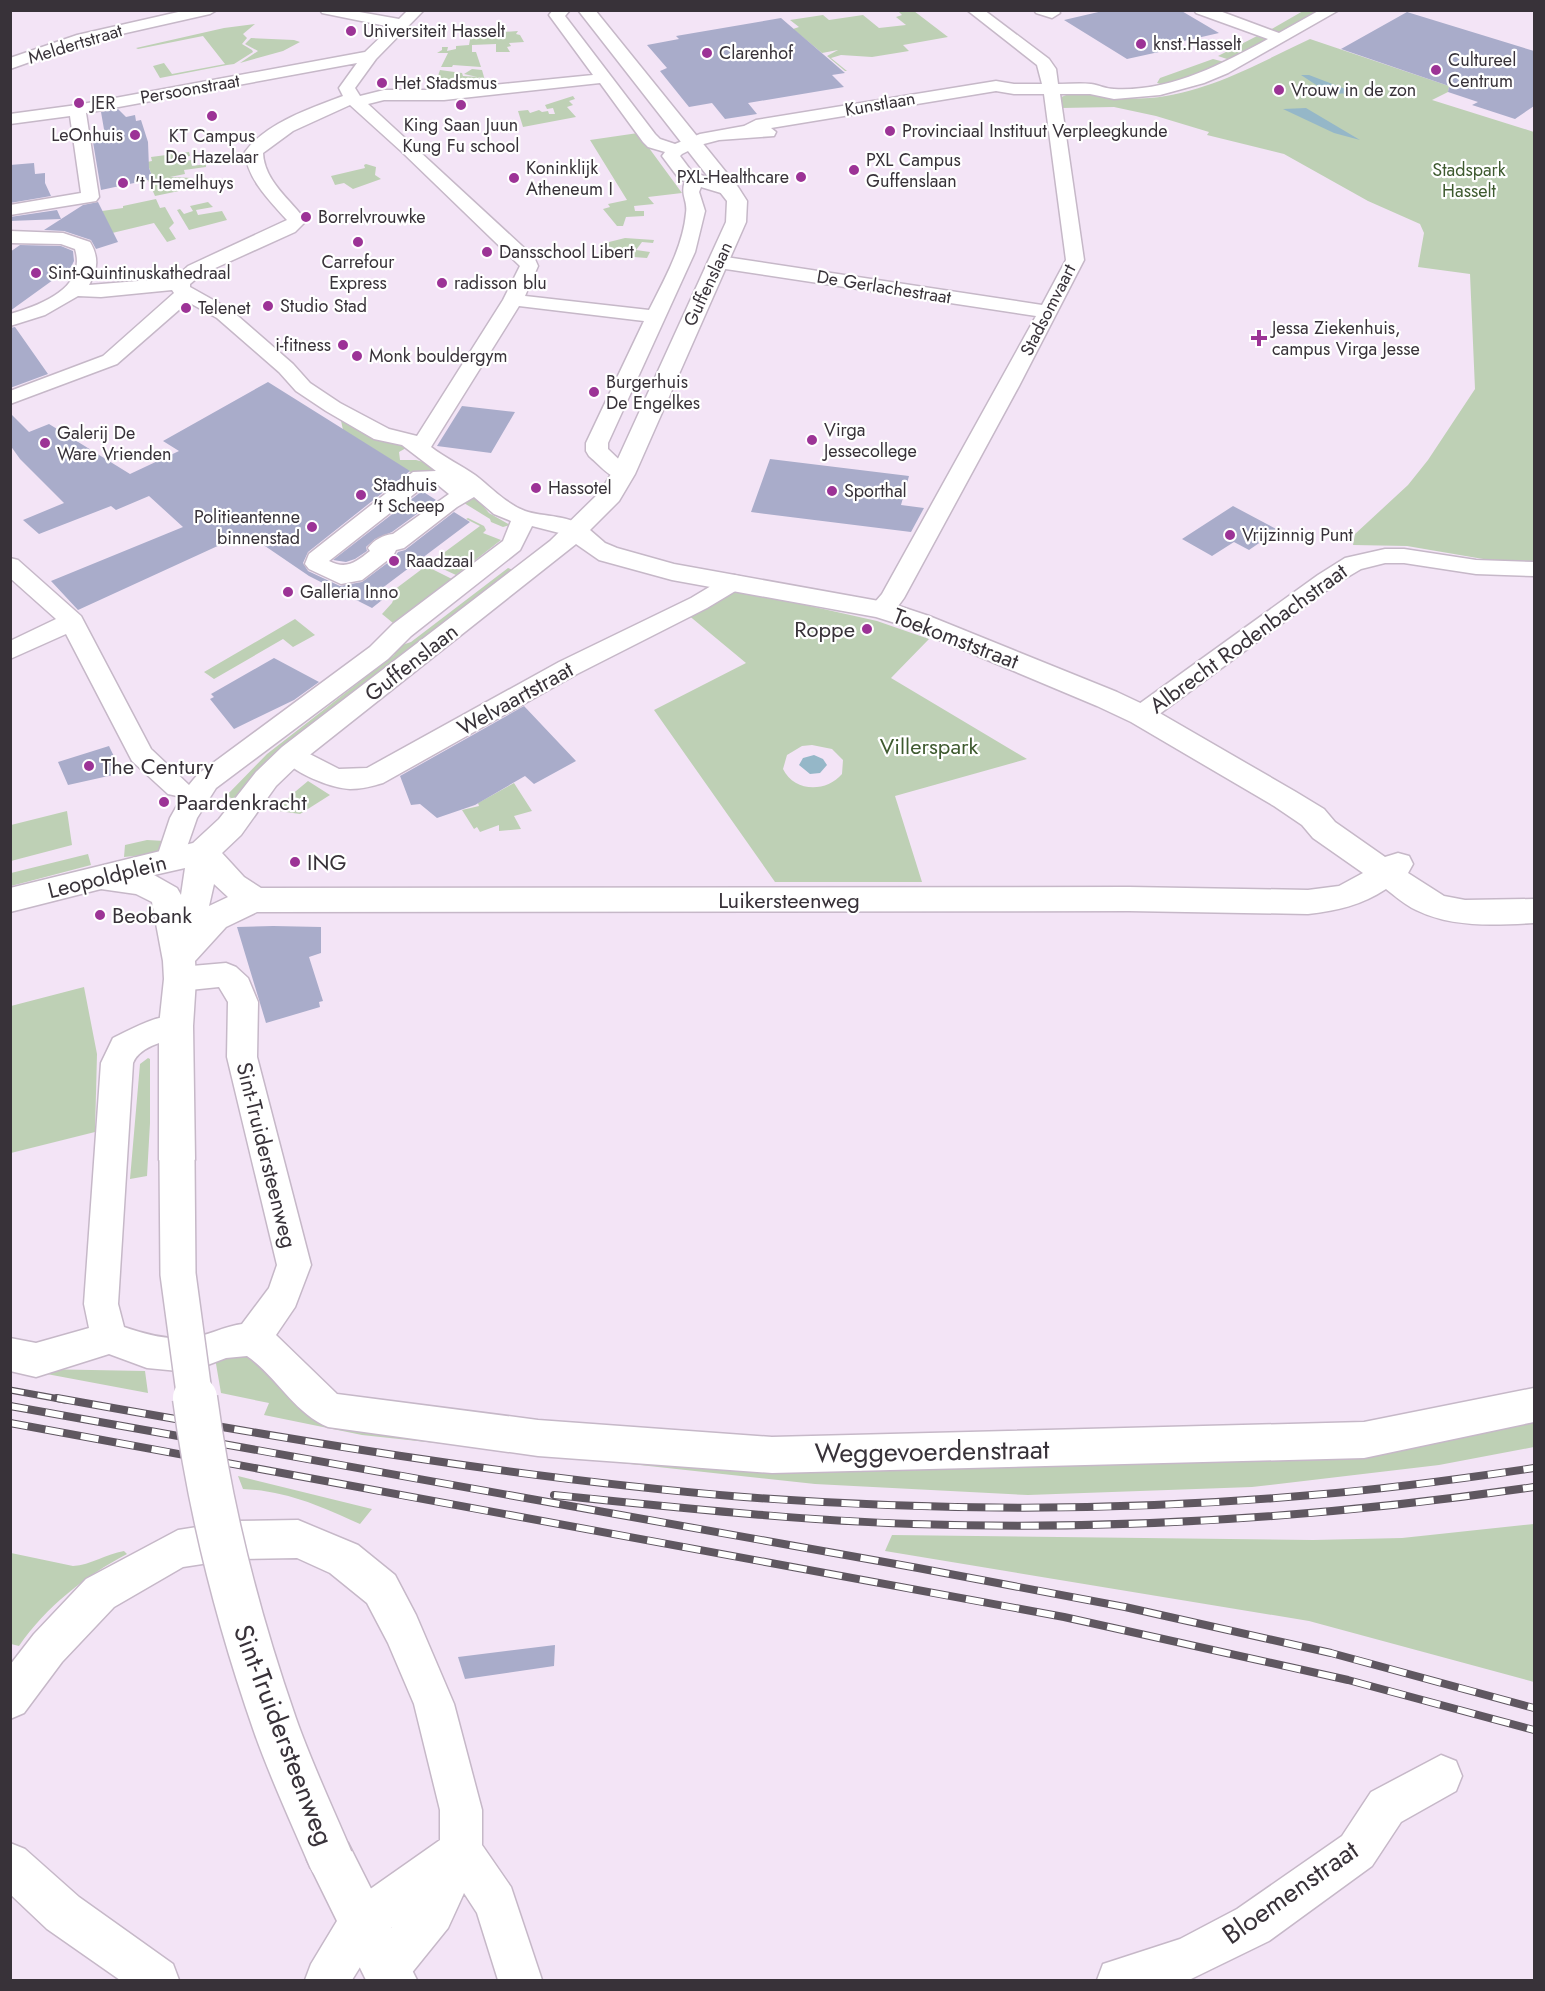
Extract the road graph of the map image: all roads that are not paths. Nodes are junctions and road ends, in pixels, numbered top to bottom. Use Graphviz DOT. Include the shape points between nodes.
graph roads {
  1 [pos="210,10"];
  2 [pos="327,10"];
  3 [pos="417,10"];
  4 [pos="564,10"];
  5 [pos="586,10"];
  6 [pos="974,10"];
  7 [pos="1201,10"];
  8 [pos="1332,10"];
  9 [pos="1278,21"];
  10 [pos="402,24"];
  11 [pos="1259,31"];
  12 [pos="1281,38"];
  13 [pos="1240,41"];
  14 [pos="370,56"];
  15 [pos="10,64"];
  16 [pos="1191,65"];
  17 [pos="606,78"];
  18 [pos="1144,79"];
  19 [pos="1051,89"];
  20 [pos="1090,89"];
  21 [pos="1160,90"];
  22 [pos="354,100"];
  23 [pos="77,110"];
  24 [pos="10,119"];
  25 [pos="683,145"];
  26 [pos="694,180"];
  27 [pos="731,191"];
  28 [pos="10,210"];
  29 [pos="10,237"];
  30 [pos="720,262"];
  31 [pos="187,282"];
  32 [pos="75,290"];
  33 [pos="513,300"];
  34 [pos="1048,312"];
  35 [pos="656,317"];
  36 [pos="10,320"];
  37 [pos="10,398"];
  38 [pos="420,448"];
  39 [pos="623,474"];
  40 [pos="523,518"];
  41 [pos="575,530"];
  42 [pos="10,565"];
  43 [pos="1534,569"];
  44 [pos="341,577"];
  45 [pos="734,582"];
  46 [pos="881,609"];
  47 [pos="72,621"];
  48 [pos="10,651"];
  49 [pos="1141,716"];
  50 [pos="292,754"];
  51 [pos="177,787"];
  52 [pos="203,852"];
  53 [pos="170,860"];
  54 [pos="1392,868"];
  55 [pos="97,877"];
  56 [pos="1430,895"];
  57 [pos="166,896"];
  58 [pos="1534,898"];
  59 [pos="10,900"];
  60 [pos="255,900"];
  61 [pos="1534,911"];
  62 [pos="180,970"];
  63 [pos="176,1026"];
  64 [pos="109,1338"];
  65 [pos="252,1339"];
  66 [pos="10,1354"];
  67 [pos="1534,1405"];
  68 [pos="10,1699"];
  69 [pos="1441,1776"];
  70 [pos="460,1851"];
  71 [pos="10,1863"];
  72 [pos="362,1922"];
  73 [pos="389,1975"];
  74 [pos="157,1980"];
  75 [pos="327,1980"];
  76 [pos="520,1980"];
  77 [pos="1119,1980"];
  1 -- 15 [label="street, Meldertstraat" via="82,38"];
  2 -- 10 [label="street"];
  3 -- 10 [label="street"];
  4 -- 17 [label="street, Guffenslaan" via="557,15"];
  5 -- 25 [label="main road, Guffenslaan"];
  6 -- 19 [label="street, Stadsomvaart" via="1043,63 1048,69"];
  7 -- 11 [label="street"];
  8 -- 12 [label="street, Kunstlaan"];
  9 -- 11 [label="street"];
  10 -- 14 [label="street"];
  11 -- 12 [label="street"];
  11 -- 13 [label="street"];
  12 -- 21 [label="street, Kunstlaan" via="1213,74"];
  14 -- 22 [label="street" via="347,88"];
  14 -- 23 [label="street, Persoonstraat"];
  16 -- 18 [label="street, Kunstlaan"];
  17 -- 22 [label="street"];
  17 -- 25 [label="street, Guffenslaan" via="654,142"];
  18 -- 20 [label="street, Kunstlaan"];
  18 -- 21 [label="street"];
  19 -- 20 [label="street, Kunstlaan"];
  19 -- 25 [label="street, Kunstlaan" via="1014,89"];
  19 -- 34 [label="street, Stadsomvaart" via="1075,250 1072,266"];
  20 -- 21 [label="street, Kunstlaan" via="1114,94"];
  22 -- 31 [label="street" via="292,125 254,152 254,163 261,175 297,221"];
  22 -- 33 [label="street" via="527,261 526,275"];
  23 -- 24 [label="street, Persoonstraat"];
  23 -- 28 [label="street" via="90,196"];
  25 -- 26 [label="street, Guffenslaan" via="671,156 686,176"];
  25 -- 27 [label="main road, Guffenslaan"];
  26 -- 27 [label="street, Guffenslaan"];
  26 -- 35 [label="street, Guffenslaan" via="690,192 696,211 686,252"];
  27 -- 30 [label="main road, Guffenslaan" via="736,201 736,222"];
  29 -- 32 [label="street" via="63,239 83,246 89,258 87,276"];
  30 -- 34 [label="street, De Gerlachestraat"];
  30 -- 39 [label="main road, Guffenslaan"];
  31 -- 32 [label="street"];
  31 -- 37 [label="street" via="110,360"];
  31 -- 38 [label="street" via="303,387 382,434 409,440"];
  32 -- 36 [label="street" via="37,312"];
  33 -- 35 [label="street"];
  33 -- 38 [label="street"];
  34 -- 46 [label="street, Stadsomvaart" via="892,598"];
  35 -- 39 [label="street, Guffenslaan" via="597,443 597,451"];
  38 -- 40 [label="street" via="489,499"];
  39 -- 41 [label="main road, Guffenslaan" via="610,496"];
  40 -- 41 [label="street"];
  40 -- 53 [label="street, Guffenslaan" via="512,544 402,630 379,653 207,781 180,823"];
  41 -- 45 [label="main road, Toekomststraat" via="596,548 618,558"];
  41 -- 50 [label="main road, Guffenslaan"];
  42 -- 47 [label="street"];
  43 -- 49 [label="street, Albrecht Rodenbachstraat" via="1476,567 1404,556 1353,563"];
  44 -- 44 [label="street" via="317,564 317,559 421,477 427,481 441,476 464,495 396,543 391,541 380,549 385,551 354,575 348,572"];
  45 -- 46 [label="main road, Toekomststraat"];
  45 -- 50 [label="street, Welvaartstraat" via="568,668 374,776 349,781"];
  46 -- 49 [label="main road, Toekomststraat"];
  47 -- 48 [label="street"];
  47 -- 51 [label="street" via="141,755"];
  49 -- 54 [label="main road, Toekomststraat"];
  50 -- 52 [label="main road, Guffenslaan" via="266,779 230,827"];
  52 -- 53 [label="main road, Leopoldplein"];
  52 -- 60 [label="main road" via="233,885"];
  52 -- 62 [label="main road, Sint-Truidersteenweg"];
  53 -- 55 [label="main road, Leopoldplein"];
  53 -- 57 [label="main road, Sint-Truidersteenweg"];
  54 -- 56 [label="main road, Toekomststraat"];
  54 -- 60 [label="main road, Luikersteenweg" via="1357,893 1335,901 1308,902"];
  55 -- 57 [label="main road" via="142,883"];
  55 -- 59 [label="main road, Leopoldplein"];
  56 -- 58 [label="main road"];
  56 -- 61 [label="main road" via="1452,911"];
  57 -- 62 [label="main road, Sint-Truidersteenweg"];
  60 -- 62 [label="main road, Luikersteenweg" via="224,911 200,929"];
  62 -- 63 [label="main road, Sint-Truidersteenweg"];
  62 -- 65 [label="street, Sint-Truidersteenweg" via="226,975 237,986 243,1002 242,1057 294,1265 284,1296"];
  63 -- 64 [label="street" via="124,1047 117,1063 100,1304"];
  63 -- 72 [label="main road, Sint-Truidersteenweg, bridge" via="178,1274 204,1469 235,1602 276,1728 331,1860"];
  64 -- 65 [label="street" via="147,1352 189,1355 226,1342"];
  64 -- 66 [label="street" via="36,1359"];
  65 -- 67 [label="street, Weggevoerdenstraat" via="271,1352 328,1410 538,1438 772,1455 1364,1440"];
  68 -- 70 [label="street, Sint-Truidersteenweg" via="48,1648 100,1593 178,1549 235,1540 298,1539 344,1559 381,1589 402,1629 434,1704 461,1810"];
  69 -- 77 [label="street, Bloemenstraat" via="1386,1807 1358,1851 1253,1925 1187,1959"];
  70 -- 72 [label="street"];
  70 -- 73 [label="street, Sint-Truidersteenweg" via="432,1912"];
  70 -- 76 [label="street" via="496,1902"];
  71 -- 74 [label="street" via="63,1913"];
  72 -- 73 [label="main road, Sint-Truidersteenweg"];
  72 -- 75 [label="street"];
}
